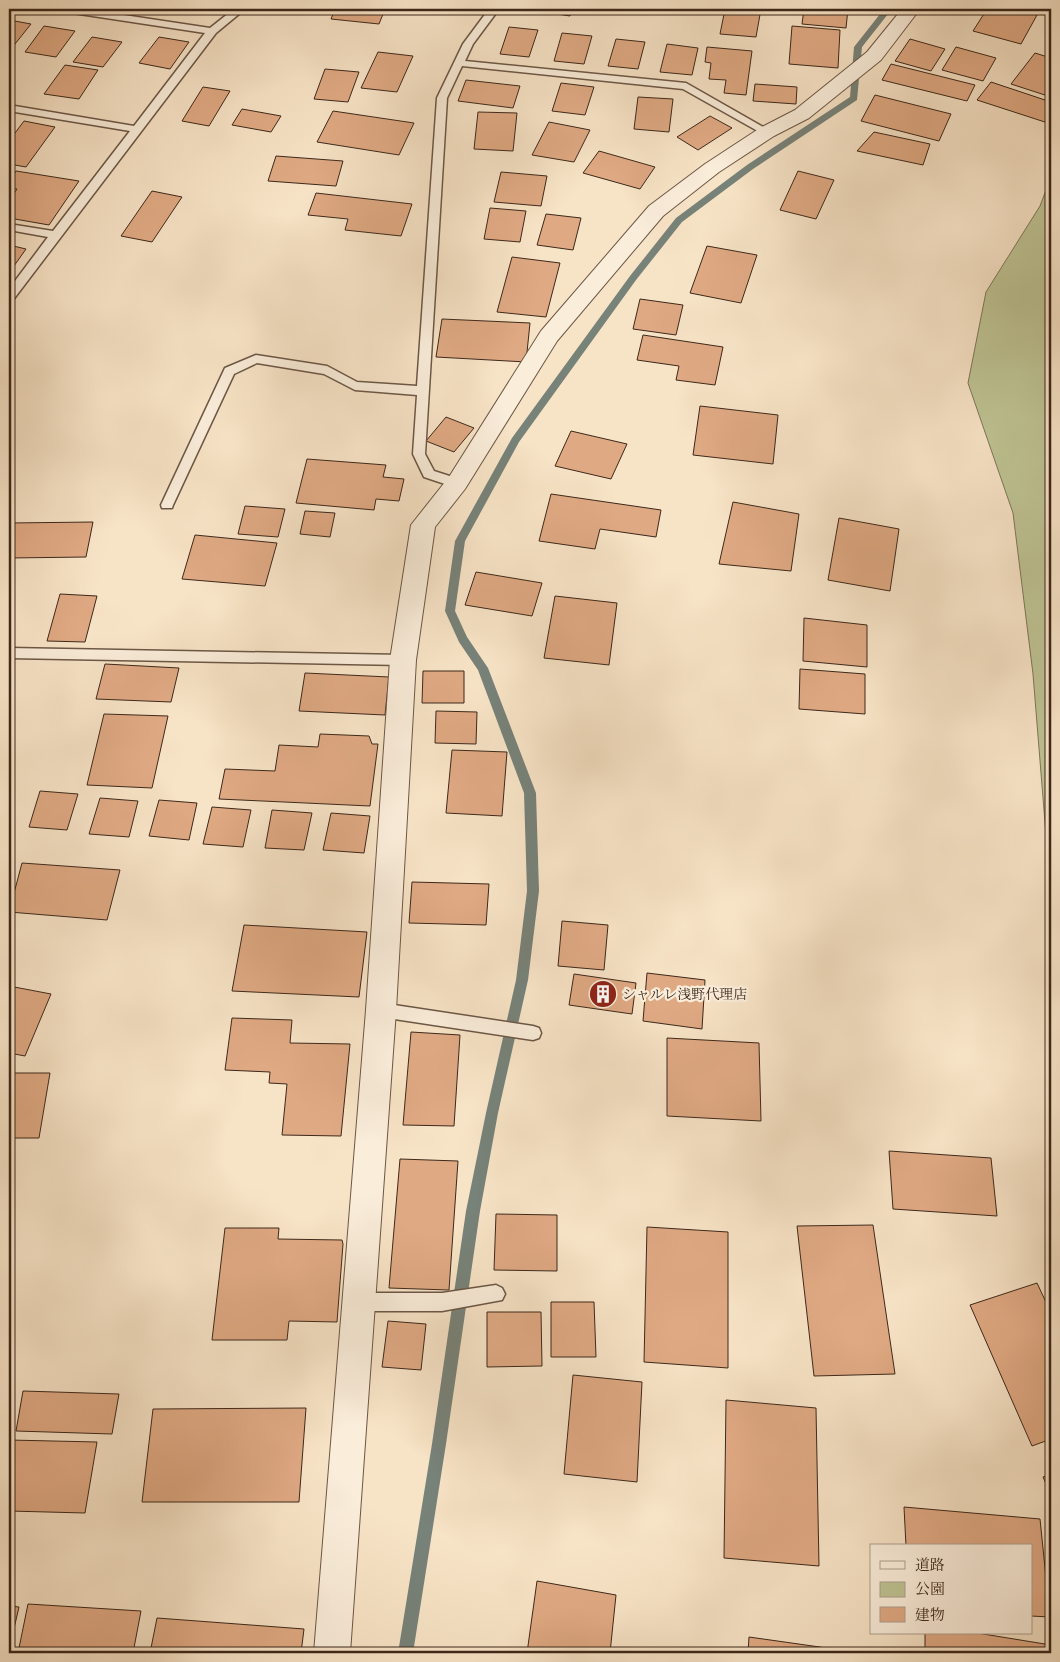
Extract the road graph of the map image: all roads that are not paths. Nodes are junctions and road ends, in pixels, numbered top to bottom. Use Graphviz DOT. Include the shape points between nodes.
graph roads {
  1 [pos="66,9"];
  2 [pos="240,9"];
  3 [pos="494,9"];
  4 [pos="911,9"];
  5 [pos="212,31"];
  6 [pos="458,63"];
  7 [pos="9,108"];
  8 [pos="136,129"];
  9 [pos="767,132"];
  10 [pos="9,227"];
  11 [pos="55,235"];
  12 [pos="9,297"];
  13 [pos="423,391"];
  14 [pos="456,482"];
  15 [pos="168,505"];
  16 [pos="9,653"];
  17 [pos="403,660"];
  18 [pos="381,1010"];
  19 [pos="533,1033"];
  20 [pos="494,1295"];
  21 [pos="360,1302"];
  22 [pos="332,1653"];
  1 -- 5 [label="lane"];
  2 -- 5 [label="lane"];
  3 -- 6 [label="lane"];
  4 -- 9 [label="street" via="874,56 802,114"];
  5 -- 8 [label="lane"];
  6 -- 9 [label="lane" via="686,86"];
  6 -- 13 [label="lane" via="442,98"];
  7 -- 8 [label="lane"];
  8 -- 11 [label="lane"];
  9 -- 14 [label="street" via="712,168 656,211 549,336"];
  10 -- 11 [label="lane"];
  11 -- 12 [label="lane"];
  13 -- 14 [label="lane" via="419,454 429,474"];
  13 -- 15 [label="lane" via="355,386 327,370 256,359 229,371"];
  14 -- 17 [label="street" via="423,525"];
  16 -- 17 [label="lane"];
  17 -- 18 [label="street"];
  18 -- 19 [label="lane"];
  18 -- 21 [label="street"];
  20 -- 21 [label="lane" via="442,1302"];
  21 -- 22 [label="street"];
}
